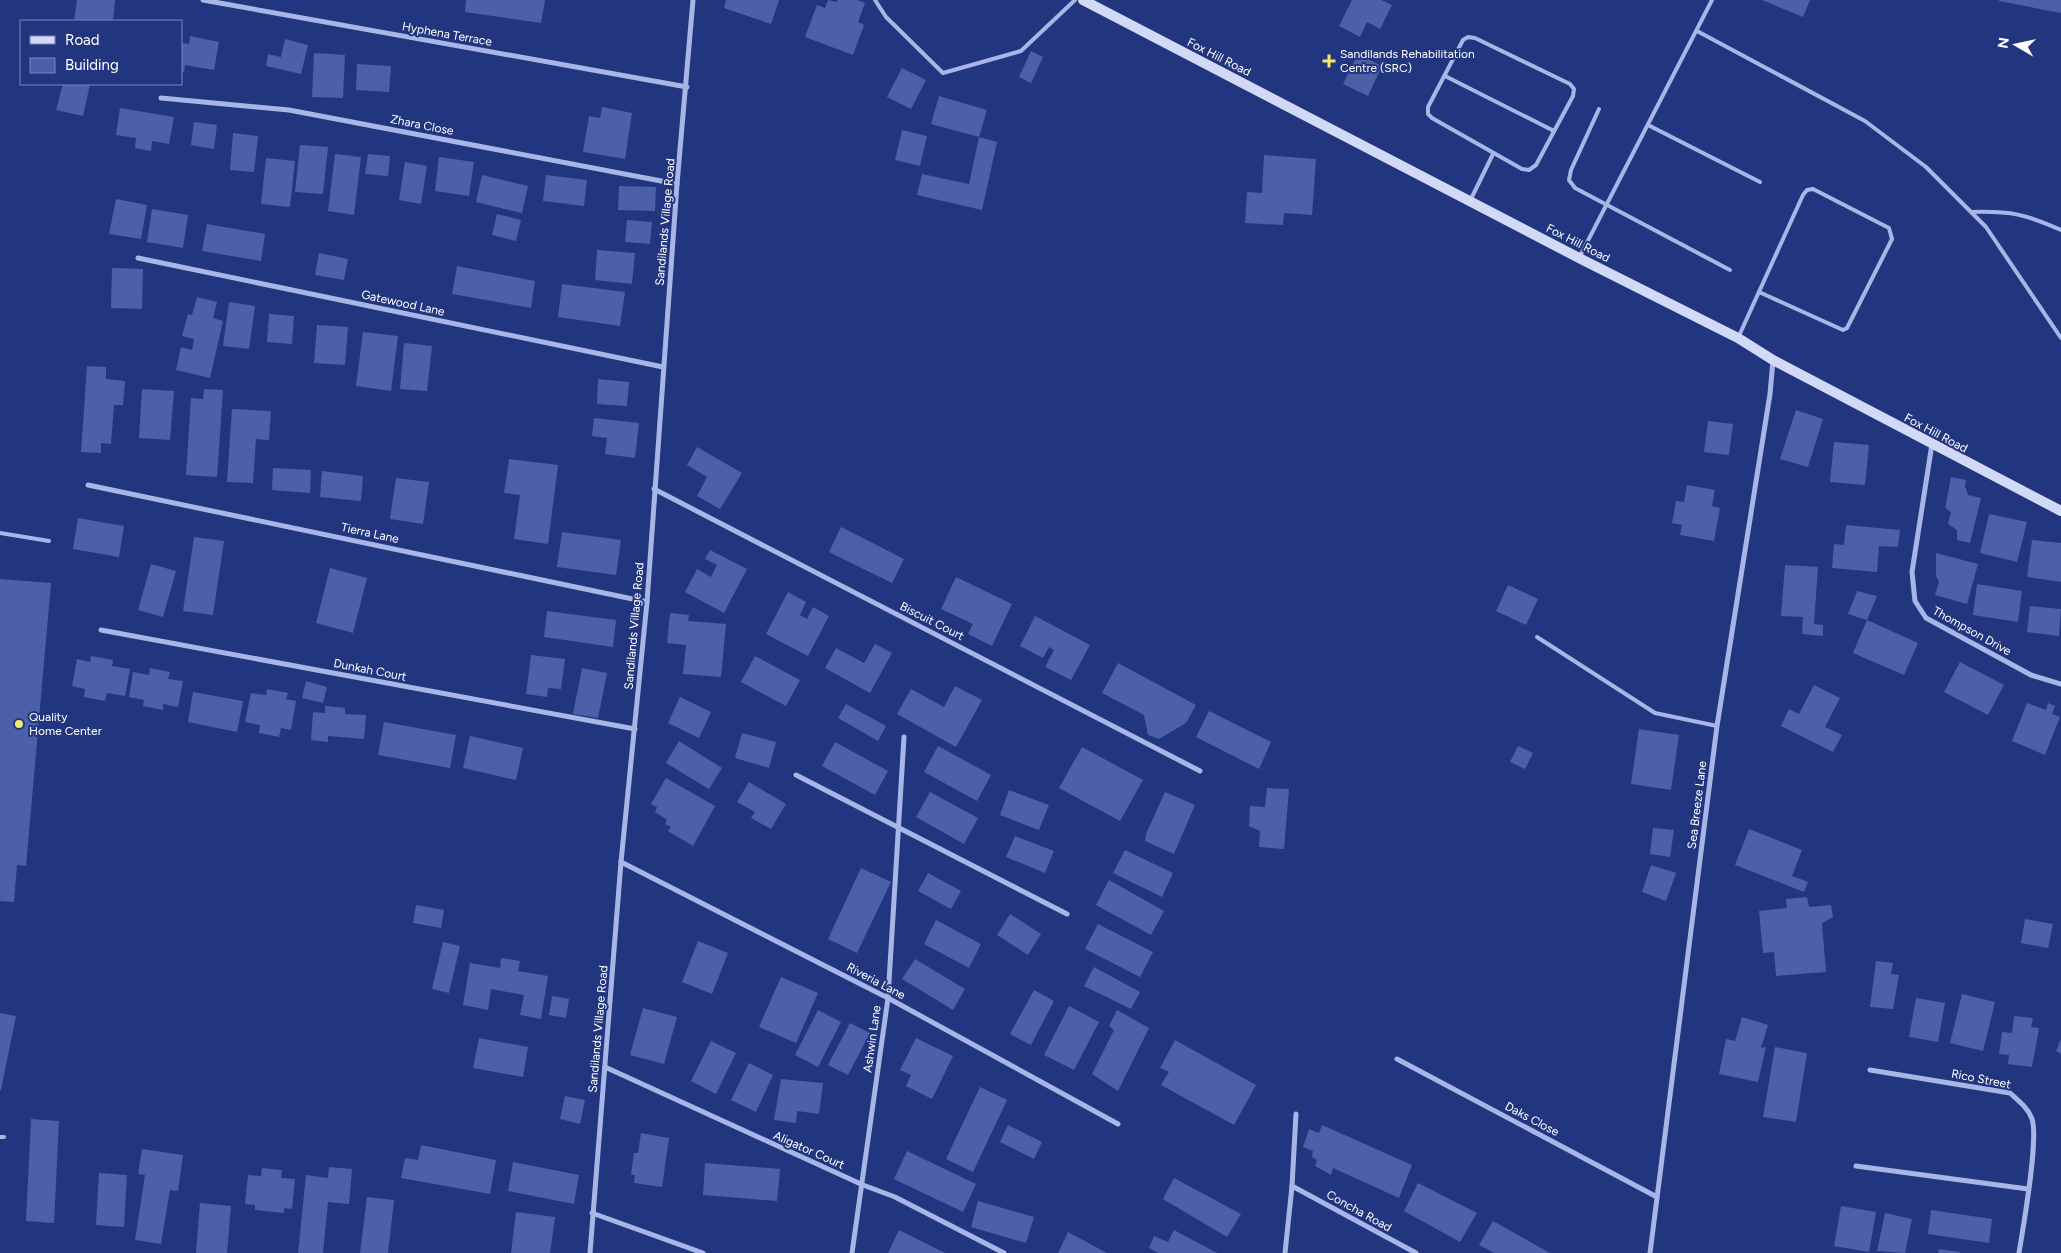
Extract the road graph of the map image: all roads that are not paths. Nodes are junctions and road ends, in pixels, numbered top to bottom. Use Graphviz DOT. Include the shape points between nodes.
graph roads {
  1 [pos="203,0"];
  2 [pos="693,0"];
  3 [pos="875,0"];
  4 [pos="1075,0"];
  5 [pos="1083,0"];
  6 [pos="1712,0"];
  7 [pos="1697,31"];
  8 [pos="1445,76"];
  9 [pos="687,87"];
  10 [pos="161,98"];
  11 [pos="1599,109"];
  12 [pos="1648,125"];
  13 [pos="1554,131"];
  14 [pos="1493,154"];
  15 [pos="1760,182"];
  16 [pos="677,184"];
  17 [pos="1470,201"];
  18 [pos="1607,205"];
  19 [pos="1972,212"];
  20 [pos="2061,230"];
  21 [pos="138,258"];
  22 [pos="1578,258"];
  23 [pos="1730,270"];
  24 [pos="1759,292"];
  25 [pos="1738,338"];
  26 [pos="2061,338"];
  27 [pos="1773,360"];
  28 [pos="663,367"];
  29 [pos="1932,444"];
  30 [pos="88,485"];
  31 [pos="654,489"];
  32 [pos="2061,511"];
  33 [pos="0,533"];
  34 [pos="49,541"];
  35 [pos="647,602"];
  36 [pos="102,630"];
  37 [pos="1537,637"];
  38 [pos="2061,684"];
  39 [pos="1717,726"];
  40 [pos="635,730"];
  41 [pos="904,737"];
  42 [pos="1200,771"];
  43 [pos="796,774"];
  44 [pos="898,826"];
  45 [pos="621,862"];
  46 [pos="1067,914"];
  47 [pos="888,998"];
  48 [pos="1397,1059"];
  49 [pos="605,1068"];
  50 [pos="1870,1070"];
  51 [pos="1296,1114"];
  52 [pos="1118,1124"];
  53 [pos="1856,1166"];
  54 [pos="863,1185"];
  55 [pos="1292,1186"];
  56 [pos="2028,1190"];
  57 [pos="1657,1197"];
  58 [pos="592,1213"];
  59 [pos="590,1253"];
  60 [pos="703,1253"];
  61 [pos="852,1253"];
  62 [pos="1004,1253"];
  63 [pos="1285,1253"];
  64 [pos="1416,1253"];
  65 [pos="1650,1253"];
  66 [pos="2019,1253"];
  1 -- 9 [label="street, Hyphena Terrace"];
  2 -- 9 [label="street, Sandilands Village Road"];
  3 -- 4 [label="lane" via="886,17 943,73 1021,52"];
  5 -- 17 [label="main road, Fox Hill Road"];
  6 -- 7 [label="lane"];
  7 -- 12 [label="lane"];
  7 -- 19 [label="lane" via="1865,121 1926,167"];
  8 -- 13 [label="lane"];
  8 -- 13 [label="lane" via="1463,40 1468,37 1570,84 1574,89 1573,96"];
  8 -- 14 [label="lane" via="1428,107 1428,114"];
  9 -- 16 [label="street, Sandilands Village Road"];
  10 -- 16 [label="street, Zhara Close" via="289,110"];
  11 -- 18 [label="lane" via="1569,180 1575,188"];
  12 -- 15 [label="lane"];
  12 -- 18 [label="lane"];
  13 -- 14 [label="lane" via="1536,165 1529,170"];
  14 -- 17 [label="lane"];
  16 -- 28 [label="street, Sandilands Village Road"];
  17 -- 22 [label="main road, Fox Hill Road"];
  18 -- 22 [label="lane"];
  18 -- 23 [label="lane"];
  19 -- 20 [label="lane" via="2019,213"];
  19 -- 26 [label="lane" via="1986,227"];
  21 -- 28 [label="street, Gatewood Lane"];
  22 -- 25 [label="main road, Fox Hill Road"];
  24 -- 24 [label="lane" via="1807,190 1814,189 1889,228 1892,233 1892,239 1847,328 1843,330"];
  24 -- 25 [label="lane"];
  25 -- 27 [label="main road, Fox Hill Road"];
  27 -- 29 [label="main road, Fox Hill Road"];
  27 -- 39 [label="street, Sea Breeze Lane"];
  28 -- 31 [label="street, Sandilands Village Road"];
  29 -- 32 [label="main road, Fox Hill Road"];
  29 -- 38 [label="street, Thompson Drive" via="1912,572 1915,601 1926,618 2032,675"];
  30 -- 35 [label="street, Tierra Lane"];
  31 -- 35 [label="street, Sandilands Village Road"];
  31 -- 42 [label="street, Biscuit Court"];
  33 -- 34 [label="lane"];
  35 -- 40 [label="street, Sandilands Village Road"];
  36 -- 40 [label="street, Dunkah Court"];
  37 -- 39 [label="lane" via="1655,713"];
  39 -- 57 [label="street, Sea Breeze Lane"];
  40 -- 45 [label="street, Sandilands Village Road"];
  41 -- 44 [label="street, Ashwin Lane"];
  43 -- 44 [label="street"];
  44 -- 46 [label="street"];
  44 -- 47 [label="street, Ashwin Lane"];
  45 -- 47 [label="street, Riveria Lane"];
  45 -- 49 [label="street, Sandilands Village Road"];
  47 -- 52 [label="street, Riveria Lane"];
  47 -- 54 [label="street, Ashwin Lane"];
  48 -- 57 [label="street, Daks Close"];
  49 -- 54 [label="street, Aligator Court"];
  49 -- 58 [label="street, Sandilands Village Road"];
  50 -- 56 [label="street, Rico Street" via="2010,1093 2025,1107 2033,1121 2034,1143"];
  51 -- 55 [label="street"];
  53 -- 56 [label="street"];
  54 -- 61 [label="street, Ashwin Lane"];
  54 -- 62 [label="street, Aligator Court"];
  55 -- 63 [label="street"];
  55 -- 64 [label="street, Concha Road"];
  56 -- 66 [label="street, Rico Street"];
  57 -- 65 [label="street, Sea Breeze Lane"];
  58 -- 59 [label="street, Sandilands Village Road"];
  58 -- 60 [label="street"];
}
